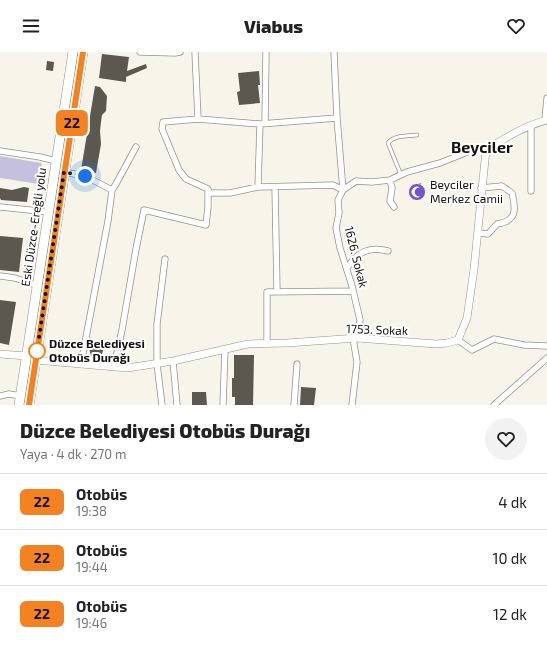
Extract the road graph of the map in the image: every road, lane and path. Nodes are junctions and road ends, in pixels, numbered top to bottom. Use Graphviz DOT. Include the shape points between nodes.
graph roads {
  1 [pos="73,52"];
  2 [pos="83,52"];
  3 [pos="140,52"];
  4 [pos="163,52"];
  5 [pos="180,52"];
  6 [pos="194,52"];
  7 [pos="266,52"];
  8 [pos="334,52"];
  9 [pos="547,98"];
  10 [pos="337,118"];
  11 [pos="198,119"];
  12 [pos="546,120"];
  13 [pos="263,123"];
  14 [pos="532,125"];
  15 [pos="417,136"];
  16 [pos="136,147"];
  17 [pos="486,150"];
  18 [pos="0,151"];
  19 [pos="56,162"];
  20 [pos="64,172"];
  21 [pos="401,175"];
  22 [pos="390,180"];
  23 [pos="258,187"];
  24 [pos="275,187"];
  25 [pos="481,188"];
  26 [pos="112,190"];
  27 [pos="343,190"];
  28 [pos="531,191"];
  29 [pos="208,192"];
  30 [pos="0,207"];
  31 [pos="394,207"];
  32 [pos="49,212"];
  33 [pos="478,233"];
  34 [pos="388,251"];
  35 [pos="165,259"];
  36 [pos="347,268"];
  37 [pos="0,276"];
  38 [pos="38,286"];
  39 [pos="277,291"];
  40 [pos="353,291"];
  41 [pos="355,338"];
  42 [pos="458,340"];
  43 [pos="267,344"];
  44 [pos="547,346"];
  45 [pos="225,349"];
  46 [pos="0,354"];
  47 [pos="31,358"];
  48 [pos="547,358"];
  49 [pos="173,361"];
  50 [pos="81,364"];
  51 [pos="157,364"];
  52 [pos="297,364"];
  53 [pos="114,367"];
  54 [pos="0,396"];
  55 [pos="20,400"];
  56 [pos="496,404"];
  57 [pos="29,405"];
  58 [pos="162,405"];
  59 [pos="177,405"];
  60 [pos="223,405"];
  61 [pos="294,405"];
  62 [pos="352,405"];
  1 -- 19 [label="main road, Eski Düzce-Ereğli yolu"];
  2 -- 20 [label="main road, Eski Düzce-Ereğli yolu"];
  3 -- 4 [label="street"];
  4 -- 5 [label="street"];
  6 -- 11 [label="street"];
  7 -- 13 [label="street"];
  8 -- 10 [label="street, 1626. Sokak"];
  9 -- 12 [label="street"];
  10 -- 13 [label="street"];
  10 -- 27 [label="street, 1626. Sokak"];
  11 -- 13 [label="street"];
  11 -- 29 [label="street" via="163,122 162,129 179,170 186,179 208,189"];
  12 -- 14 [label="street"];
  13 -- 23 [label="street"];
  14 -- 17 [label="street" via="509,135"];
  14 -- 28 [label="street"];
  15 -- 21 [label="lane" via="395,138 388,143"];
  16 -- 26 [label="street"];
  17 -- 21 [label="street" via="475,149"];
  17 -- 25 [label="street"];
  18 -- 19 [label="street"];
  19 -- 32 [label="main road, Eski Düzce-Ereğli yolu"];
  20 -- 26 [label="street" via="85,176"];
  20 -- 47 [label="main road, Eski Düzce-Ereğli yolu"];
  21 -- 22 [label="street"];
  22 -- 27 [label="street" via="356,181"];
  22 -- 31 [label="street" via="390,201"];
  23 -- 24 [label="street"];
  23 -- 29 [label="street" via="230,193"];
  24 -- 27 [label="street" via="333,185"];
  24 -- 39 [label="street"];
  25 -- 33 [label="street"];
  25 -- 33 [label="street" via="502,186 512,193 515,204 512,218 506,223 497,224 488,234"];
  26 -- 50 [label="street"];
  27 -- 36 [label="street, 1626. Sokak" via="338,200 336,228"];
  29 -- 53 [label="street" via="206,225 144,210"];
  30 -- 32 [label="street"];
  32 -- 38 [label="main road, Eski Düzce-Ereğli yolu"];
  33 -- 42 [label="street" via="467,318"];
  34 -- 36 [label="street" via="380,249 361,252"];
  35 -- 51 [label="street" via="157,324"];
  36 -- 40 [label="street, 1626. Sokak"];
  37 -- 38 [label="street"];
  38 -- 47 [label="main road, Eski Düzce-Ereğli yolu"];
  39 -- 40 [label="street"];
  39 -- 43 [label="street" via="267,292"];
  40 -- 41 [label="street, 1626. Sokak" via="360,320"];
  41 -- 42 [label="street, 1753. Sokak" via="436,344"];
  41 -- 43 [label="street, 1753. Sokak"];
  41 -- 62 [label="street, 1626. Sokak" via="356,362"];
  42 -- 44 [label="street" via="472,350 494,339 524,345"];
  43 -- 45 [label="street, 1753. Sokak" via="248,344"];
  45 -- 49 [label="street, 1753. Sokak"];
  45 -- 60 [label="street"];
  46 -- 47 [label="street, 1753. Sokak"];
  47 -- 50 [label="street, 1753. Sokak"];
  47 -- 55 [label="main road, Eski Düzce-Ereğli yolu"];
  47 -- 57 [label="main road, Eski Düzce-Ereğli yolu"];
  48 -- 56 [label="street"];
  49 -- 51 [label="street, 1753. Sokak"];
  49 -- 59 [label="street"];
  50 -- 53 [label="street, 1753. Sokak"];
  51 -- 53 [label="street, 1753. Sokak"];
  51 -- 58 [label="street"];
  52 -- 61 [label="street"];
  54 -- 55 [label="street" via="9,394"];
}
